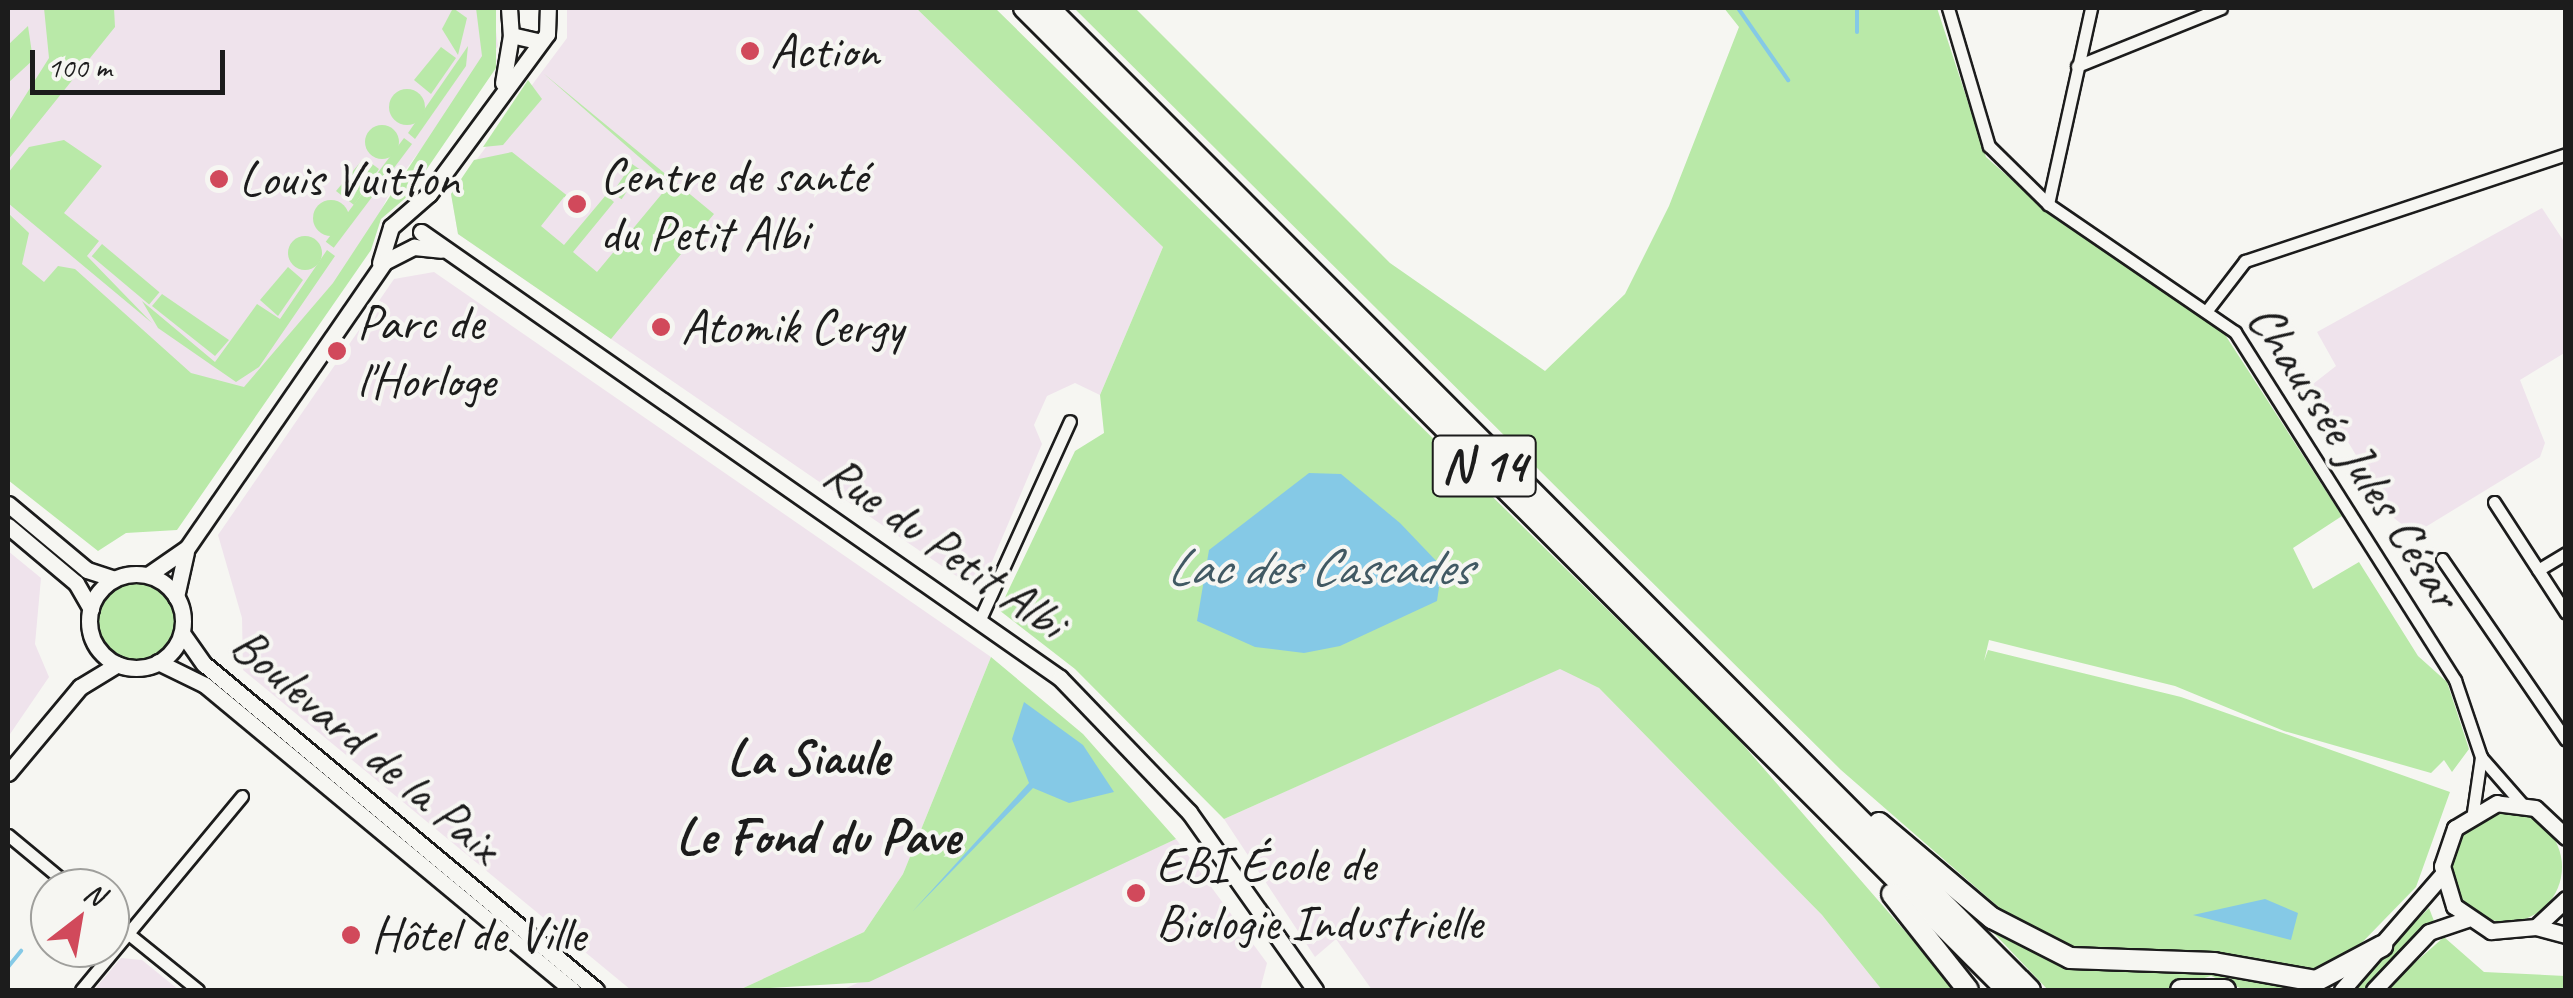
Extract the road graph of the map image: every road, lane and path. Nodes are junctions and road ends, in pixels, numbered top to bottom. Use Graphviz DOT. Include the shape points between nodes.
graph roads {
  1 [pos="509,8"];
  2 [pos="548,8"];
  3 [pos="1024,8"];
  4 [pos="1049,8"];
  5 [pos="1948,8"];
  6 [pos="2091,8"];
  7 [pos="2221,8"];
  8 [pos="511,35"];
  9 [pos="538,41"];
  10 [pos="2077,66"];
  11 [pos="487,113"];
  12 [pos="2566,154"];
  13 [pos="429,194"];
  14 [pos="2048,204"];
  15 [pos="402,218"];
  16 [pos="390,235"];
  17 [pos="415,239"];
  18 [pos="377,270"];
  19 [pos="2208,309"];
  20 [pos="1070,421"];
  21 [pos="2494,502"];
  22 [pos="8,504"];
  23 [pos="8,526"];
  24 [pos="187,548"];
  25 [pos="2566,553"];
  26 [pos="2442,558"];
  27 [pos="2538,570"];
  28 [pos="148,575"];
  29 [pos="114,579"];
  30 [pos="176,597"];
  31 [pos="90,609"];
  32 [pos="2566,613"];
  33 [pos="981,617"];
  34 [pos="182,632"];
  35 [pos="93,640"];
  36 [pos="158,662"];
  37 [pos="118,664"];
  38 [pos="80,686"];
  39 [pos="2566,740"];
  40 [pos="2480,757"];
  41 [pos="1800,772"];
  42 [pos="8,773"];
  43 [pos="242,796"];
  44 [pos="2522,804"];
  45 [pos="2473,812"];
  46 [pos="2546,814"];
  47 [pos="2566,815"];
  48 [pos="8,835"];
  49 [pos="2566,836"];
  50 [pos="48,868"];
  51 [pos="2442,875"];
  52 [pos="2566,899"];
  53 [pos="2467,919"];
  54 [pos="2536,927"];
  55 [pos="130,932"];
  56 [pos="2566,935"];
  57 [pos="130,936"];
  58 [pos="2382,946"];
  59 [pos="99,968"];
  60 [pos="81,990"];
  61 [pos="198,990"];
  62 [pos="573,990"];
  63 [pos="596,990"];
  64 [pos="1316,990"];
  65 [pos="1968,990"];
  66 [pos="2006,990"];
  67 [pos="2030,990"];
  68 [pos="2181,990"];
  69 [pos="2225,990"];
  70 [pos="2342,990"];
  71 [pos="2374,990"];
  1 -- 8 [label="street"];
  2 -- 9 [label="street" via="551,25"];
  3 -- 41 [label="highway, N 14"];
  4 -- 41 [label="highway, N 14"];
  5 -- 14 [label="street, Chaussée Jules César" via="1989,146"];
  6 -- 10 [label="street"];
  7 -- 10 [label="street"];
  8 -- 9 [label="street"];
  8 -- 11 [label="street" via="510,66"];
  9 -- 11 [label="street"];
  10 -- 14 [label="street"];
  11 -- 13 [label="street"];
  12 -- 19 [label="street" via="2244,261"];
  13 -- 15 [label="street"];
  13 -- 17 [label="street"];
  14 -- 19 [label="street, Chaussée Jules César"];
  15 -- 16 [label="street"];
  15 -- 17 [label="street, Rue du Petit Albi"];
  16 -- 17 [label="street"];
  16 -- 18 [label="street"];
  17 -- 18 [label="street"];
  17 -- 33 [label="street, Rue du Petit Albi" via="450,252"];
  18 -- 24 [label="street"];
  19 -- 40 [label="street, Chaussée Jules César" via="2235,332 2455,680"];
  20 -- 33 [label="street"];
  21 -- 27 [label="street"];
  22 -- 29 [label="street" via="90,572"];
  23 -- 31 [label="street" via="76,583"];
  24 -- 28 [label="street"];
  24 -- 30 [label="street"];
  25 -- 27 [label="street"];
  26 -- 39 [label="street"];
  27 -- 32 [label="street"];
  28 -- 29 [label="street"];
  28 -- 30 [label="street"];
  29 -- 31 [label="street"];
  30 -- 34 [label="street"];
  31 -- 35 [label="street"];
  33 -- 64 [label="street, Rue du Petit Albi" via="1073,690 1167,786"];
  34 -- 36 [label="street"];
  34 -- 63 [label="street, Boulevard de la Paix" via="204,664"];
  35 -- 37 [label="street"];
  35 -- 38 [label="street"];
  36 -- 37 [label="street"];
  36 -- 62 [label="street, Boulevard de la Paix" via="206,685"];
  37 -- 38 [label="street"];
  38 -- 42 [label="street"];
  40 -- 44 [label="street, Chaussée Jules César"];
  40 -- 45 [label="street, Chaussée Jules César"];
  41 -- 58 [label="highway" via="1992,918 2070,958 2214,963 2316,982"];
  41 -- 65 [label="highway"];
  41 -- 66 [label="highway, N 14"];
  41 -- 67 [label="highway, N 14"];
  43 -- 55 [label="street"];
  44 -- 45 [label="street"];
  44 -- 46 [label="street"];
  45 -- 51 [label="street" via="2450,835"];
  46 -- 47 [label="street"];
  46 -- 49 [label="street"];
  48 -- 50 [label="street"];
  51 -- 53 [label="street"];
  51 -- 58 [label="street"];
  52 -- 54 [label="street"];
  53 -- 54 [label="street" via="2500,933"];
  53 -- 71 [label="street" via="2428,932"];
  54 -- 56 [label="street"];
  57 -- 61 [label="street"];
  58 -- 70 [label="street"];
  59 -- 60 [label="street"];
  68 -- 69 [label="highway"];
}
